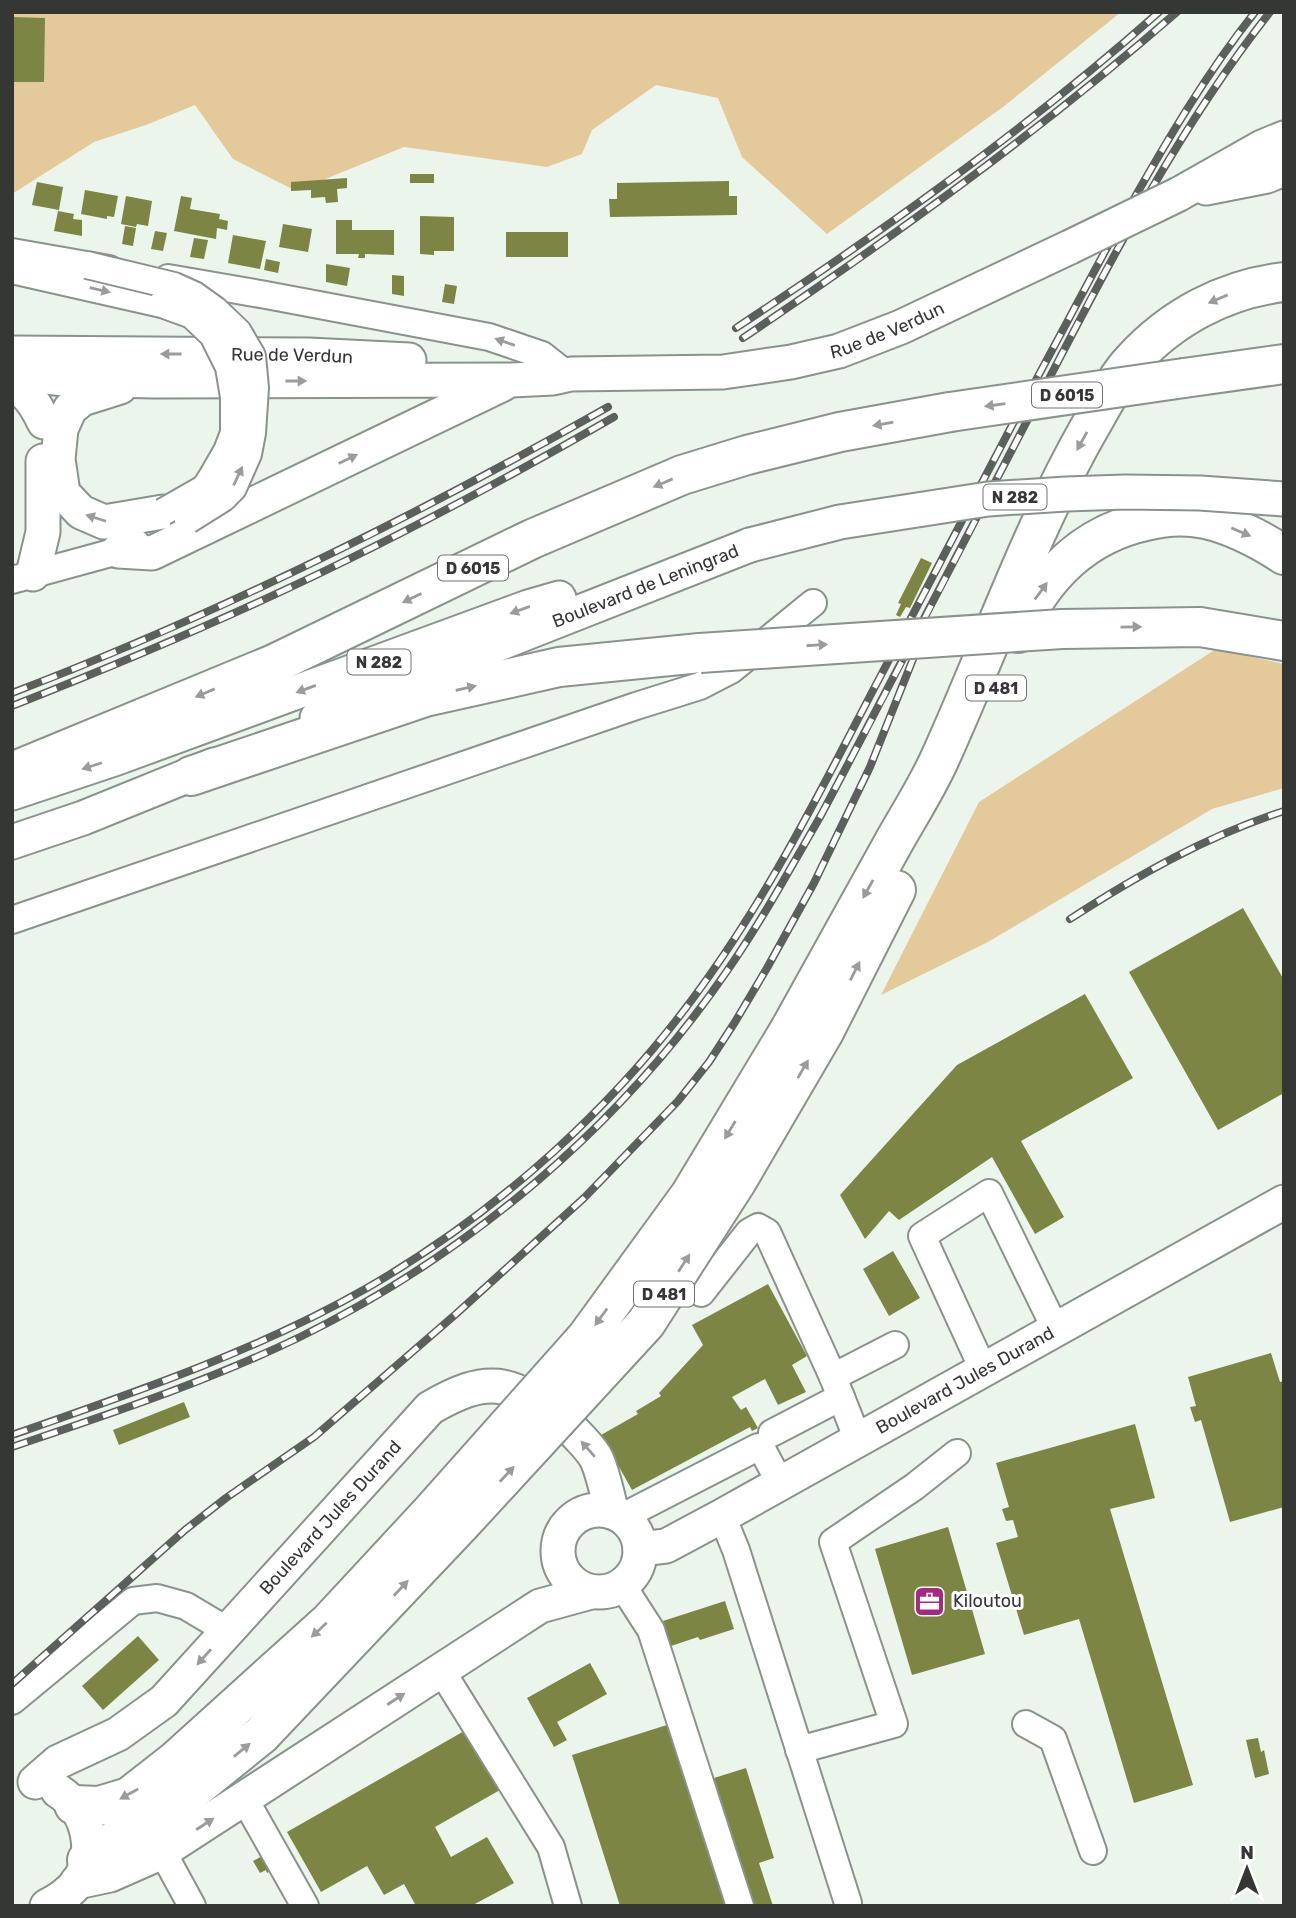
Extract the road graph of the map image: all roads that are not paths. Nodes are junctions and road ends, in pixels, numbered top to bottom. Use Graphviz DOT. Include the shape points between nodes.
graph roads {
  1 [pos="1284,138"];
  2 [pos="1278,176"];
  3 [pos="1180,194"];
  4 [pos="20,260"];
  5 [pos="88,265"];
  6 [pos="1284,282"];
  7 [pos="12,353"];
  8 [pos="114,354"];
  9 [pos="1284,364"];
  10 [pos="12,373"];
  11 [pos="568,373"];
  12 [pos="64,379"];
  13 [pos="512,380"];
  14 [pos="155,381"];
  15 [pos="12,385"];
  16 [pos="44,422"];
  17 [pos="1284,499"];
  18 [pos="176,516"];
  19 [pos="750,545"];
  20 [pos="118,551"];
  21 [pos="1284,555"];
  22 [pos="23,577"];
  23 [pos="813,603"];
  24 [pos="1284,641"];
  25 [pos="12,772"];
  26 [pos="191,776"];
  27 [pos="12,793"];
  28 [pos="12,842"];
  29 [pos="12,920"];
  30 [pos="807,1031"];
  31 [pos="1284,1202"];
  32 [pos="701,1293"];
  33 [pos="1056,1330"];
  34 [pos="895,1345"];
  35 [pos="983,1369"];
  36 [pos="837,1387"];
  37 [pos="772,1433"];
  38 [pos="858,1440"];
  39 [pos="957,1453"];
  40 [pos="779,1483"];
  41 [pos="617,1515"];
  42 [pos="722,1516"];
  43 [pos="447,1517"];
  44 [pos="640,1549"];
  45 [pos="607,1589"];
  46 [pos="228,1631"];
  47 [pos="441,1670"];
  48 [pos="12,1701"];
  49 [pos="1026,1724"];
  50 [pos="799,1750"];
  51 [pos="24,1782"];
  52 [pos="244,1798"];
  53 [pos="74,1805"];
  54 [pos="1093,1851"];
  55 [pos="160,1853"];
  56 [pos="82,1871"];
  57 [pos="848,1903"];
  58 [pos="47,1906"];
  59 [pos="192,1906"];
  60 [pos="305,1906"];
  61 [pos="568,1906"];
  62 [pos="740,1906"];
  1 -- 3 [label="main road, Rue de Verdun"];
  2 -- 3 [label="main road, Rue de Verdun"];
  3 -- 11 [label="main road, Rue de Verdun, bridge" via="901,327 839,351 723,372"];
  4 -- 5 [label="street"];
  4 -- 18 [label="street, one-way, bridge" via="192,315 213,335 229,367 234,433 205,488"];
  11 -- 5 [label="street, one-way" via="542,355 489,337"];
  18 -- 5 [label="street, one-way, bridge" via="223,498 233,488 252,433 256,388 252,356 239,332 194,295"];
  6 -- 30 [label="highway, D 481, one-way" via="1239,291 1191,312 1130,362 1105,400 1069,464 940,759"];
  7 -- 8 [label="main road, Rue de Verdun"];
  11 -- 8 [label="main road, Rue de Verdun, one-way" via="533,366 371,357"];
  8 -- 12 [label="main road" via="74,368"];
  9 -- 25 [label="highway, D 6015, one-way, bridge" via="840,432 682,475 532,539 274,664"];
  10 -- 12 [label="main road, Rue de Verdun"];
  11 -- 13 [label="main road, Rue de Verdun"];
  12 -- 14 [label="main road, Rue de Verdun"];
  12 -- 16 [label="main road" via="54,388"];
  14 -- 13 [label="main road, Rue de Verdun, one-way"];
  20 -- 13 [label="main road, one-way" via="152,553"];
  18 -- 14 [label="main road, one-way" via="104,522 80,512 63,494 58,459 61,429 70,409 82,399 115,388"];
  15 -- 16 [label="main road" via="29,398"];
  16 -- 22 [label="main road" via="43,532"];
  17 -- 19 [label="main road, N 282, bridge" via="1125,492 988,499 840,522"];
  18 -- 20 [label="street"];
  19 -- 26 [label="main road, Boulevard de Leningrad / N 282" via="361,698"];
  19 -- 27 [label="main road, Boulevard de Leningrad / N 282, one-way" via="528,607"];
  20 -- 22 [label="street"];
  30 -- 21 [label="highway, D 481, one-way" via="993,696 1026,613 1062,566 1112,530 1168,517 1206,519"];
  23 -- 29 [label="street" via="731,670 700,686"];
  26 -- 24 [label="highway, one-way, bridge" via="425,697 559,667 1062,629 1200,627"];
  26 -- 28 [label="main road, Boulevard de Leningrad"];
  30 -- 43 [label="highway, D 481, bridge" via="586,1338"];
  31 -- 33 [label="main road, Boulevard Jules Durand"];
  32 -- 36 [label="street" via="749,1232 758,1227 767,1231"];
  33 -- 35 [label="main road, Boulevard Jules Durand"];
  33 -- 35 [label="street" via="989,1193 922,1237"];
  34 -- 36 [label="street"];
  35 -- 38 [label="main road, Boulevard Jules Durand"];
  36 -- 37 [label="street"];
  36 -- 38 [label="street"];
  38 -- 40 [label="main road, Boulevard Jules Durand"];
  39 -- 50 [label="street" via="834,1542 894,1724"];
  40 -- 41 [label="street" via="758,1447"];
  40 -- 42 [label="main road, Boulevard Jules Durand"];
  41 -- 44 [label="main road" via="638,1536"];
  41 -- 45 [label="main road" via="585,1512 564,1529 559,1541 561,1567 568,1578 579,1587"];
  41 -- 46 [label="main road, Boulevard Jules Durand, one-way" via="596,1458 567,1424 529,1396 504,1387 469,1389 430,1408"];
  42 -- 44 [label="main road, Boulevard Jules Durand" via="666,1546"];
  42 -- 50 [label="street"];
  43 -- 53 [label="highway, D 481, one-way" via="129,1797 99,1806"];
  56 -- 43 [label="highway, D 481, one-way" via="112,1842 168,1810 261,1735"];
  44 -- 45 [label="main road" via="630,1578"];
  45 -- 47 [label="main road" via="540,1606"];
  45 -- 62 [label="street" via="651,1630"];
  46 -- 48 [label="street" via="186,1606 158,1598 133,1601"];
  46 -- 51 [label="main road, Boulevard Jules Durand, one-way" via="164,1701 118,1734"];
  52 -- 47 [label="main road, one-way"];
  47 -- 61 [label="street" via="551,1847"];
  49 -- 54 [label="street" via="1053,1738"];
  50 -- 57 [label="street"];
  51 -- 53 [label="main road" via="50,1786"];
  55 -- 52 [label="main road, one-way"];
  52 -- 60 [label="street"];
  53 -- 56 [label="main road" via="89,1846"];
  55 -- 56 [label="main road" via="110,1875"];
  55 -- 59 [label="street"];
  56 -- 58 [label="main road" via="63,1897"];
}
